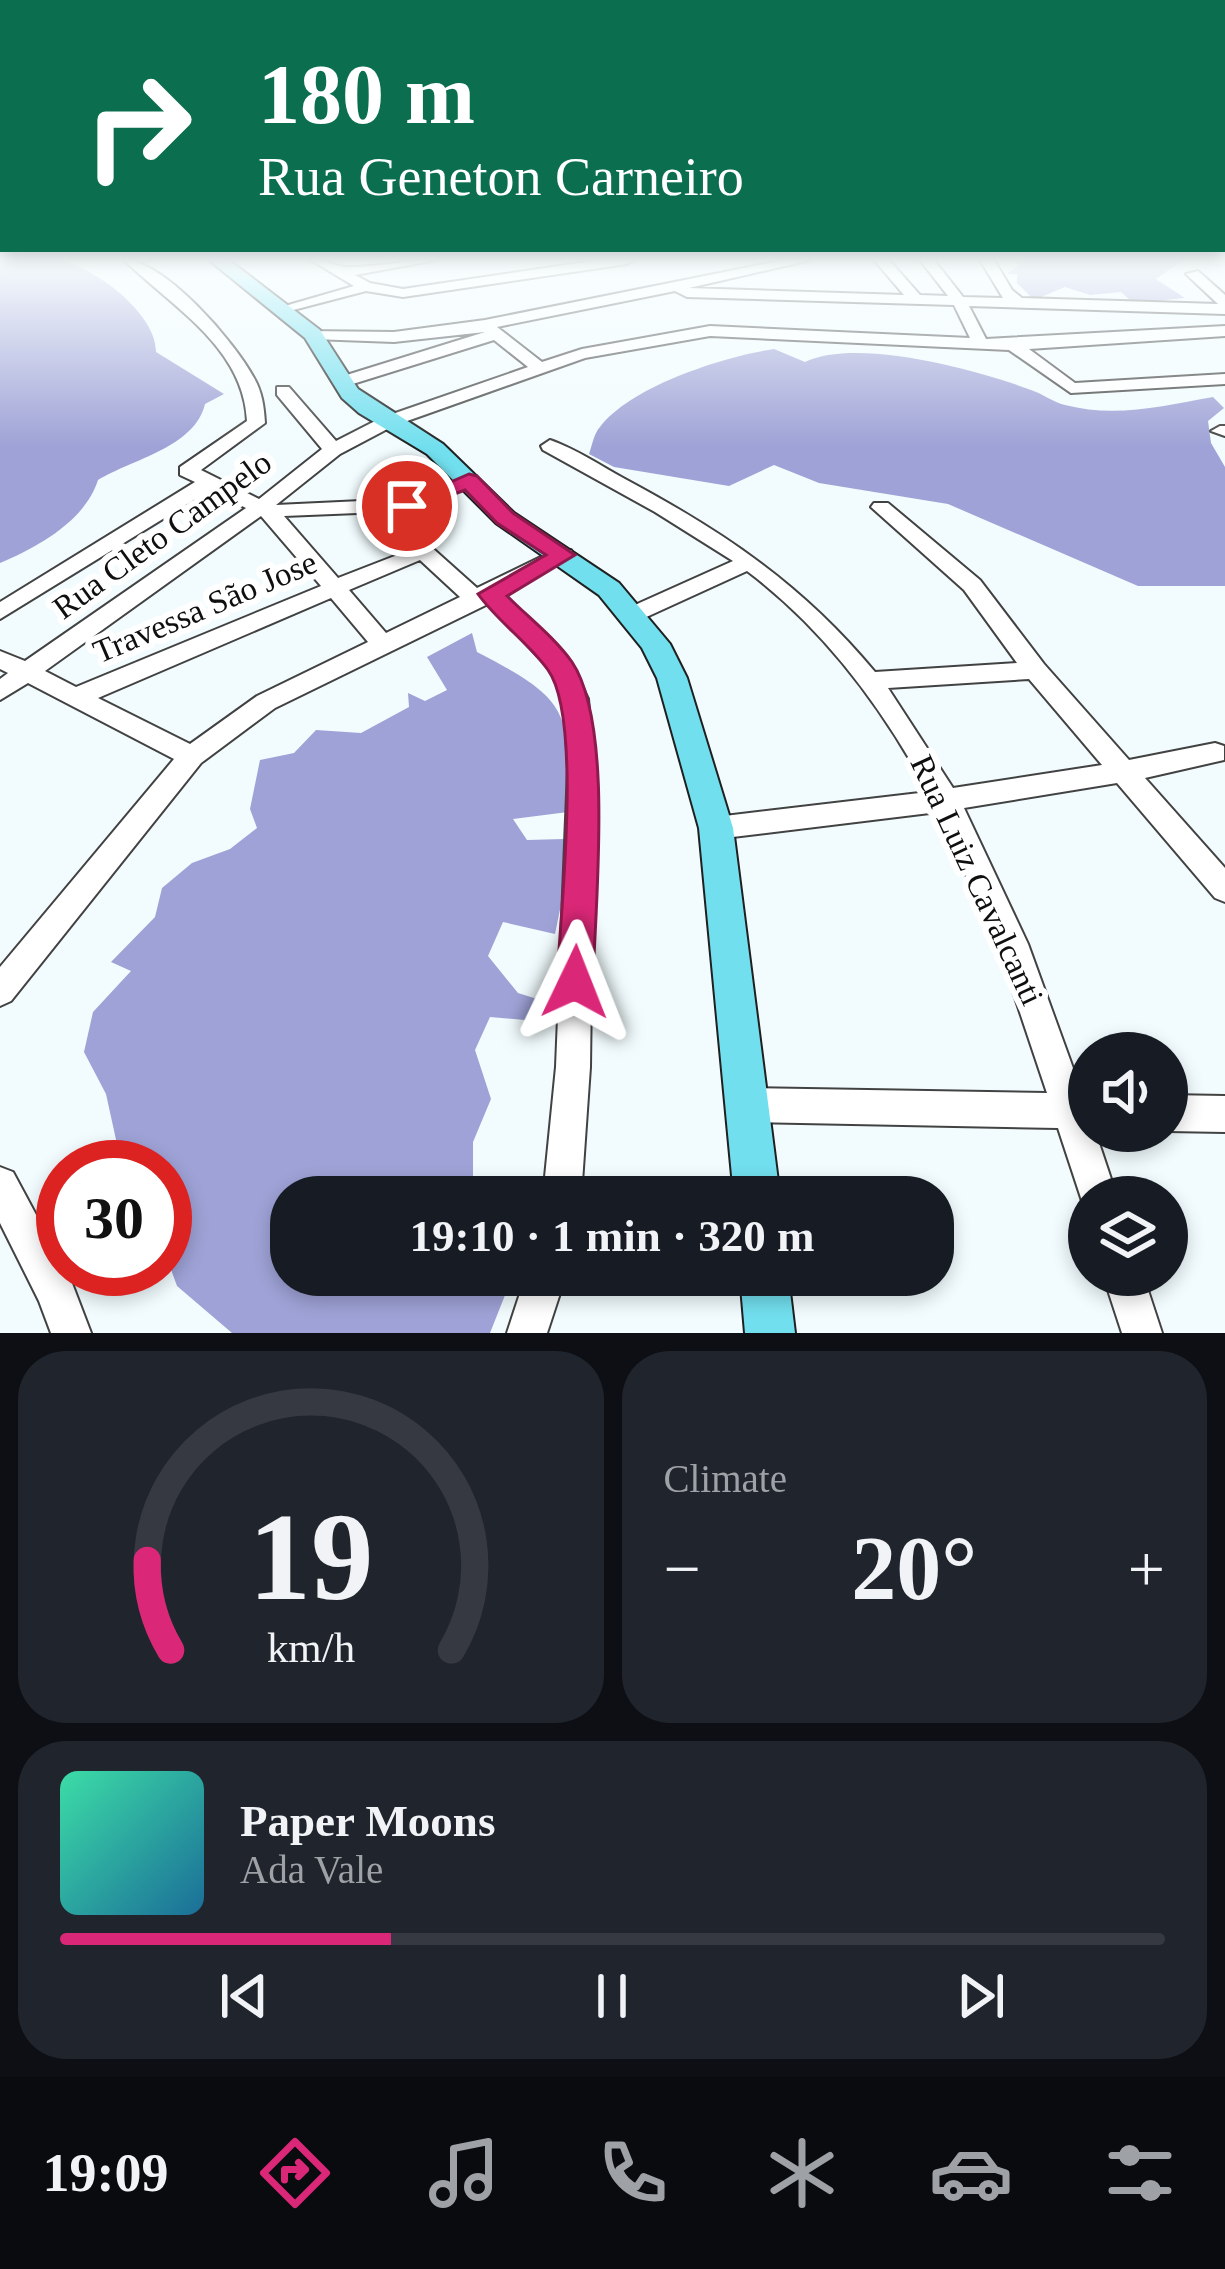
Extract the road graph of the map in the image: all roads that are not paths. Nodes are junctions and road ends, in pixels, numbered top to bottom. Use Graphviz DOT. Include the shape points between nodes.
graph roads {
  1 [pos="200,322"];
  2 [pos="297,322"];
  3 [pos="400,322"];
  4 [pos="517,322"];
  5 [pos="780,322"];
  6 [pos="970,322"];
  7 [pos="491,329"];
  8 [pos="1218,331"];
  9 [pos="781,332"];
  10 [pos="313,334"];
  11 [pos="394,337"];
  12 [pos="981,344"];
  13 [pos="1013,345"];
  14 [pos="1225,346"];
  15 [pos="539,368"];
  16 [pos="1225,379"];
  17 [pos="343,382"];
  18 [pos="283,391"];
  19 [pos="387,422"];
  20 [pos="550,446"];
  21 [pos="333,450"];
  22 [pos="464,474"];
  23 [pos="207,483"];
  24 [pos="881,507"];
  25 [pos="264,509"];
  26 [pos="563,555"];
  27 [pos="748,562"];
  28 [pos="335,589"];
  29 [pos="485,597"];
  30 [pos="0,612"];
  31 [pos="634,614"];
  32 [pos="383,644"];
  33 [pos="0,659"];
  34 [pos="1035,670"];
  35 [pos="28,672"];
  36 [pos="872,681"];
  37 [pos="0,692"];
  38 [pos="78,696"];
  39 [pos="1215,753"];
  40 [pos="192,756"];
  41 [pos="1123,774"];
  42 [pos="949,802"];
  43 [pos="716,827"];
  44 [pos="1225,889"];
  45 [pos="0,992"];
  46 [pos="1068,1083"];
  47 [pos="748,1105"];
  48 [pos="1068,1111"];
  49 [pos="1188,1113"];
  50 [pos="1225,1114"];
  51 [pos="564,1176"];
  52 [pos="755,1176"];
  53 [pos="0,1185"];
  54 [pos="539,1296"];
  55 [pos="766,1296"];
  56 [pos="1130,1296"];
  57 [pos="71,1333"];
  58 [pos="527,1333"];
  59 [pos="770,1333"];
  60 [pos="1142,1333"];
  1 -- 23 [label="street" via="253,391 256,423 187,468"];
  2 -- 10 [label="main road"];
  3 -- 11 [label="street"];
  4 -- 7 [label="street"];
  5 -- 9 [label="street"];
  6 -- 12 [label="street"];
  7 -- 11 [label="street"];
  7 -- 15 [label="street"];
  7 -- 17 [label="street"];
  8 -- 13 [label="street, Rua Cleto Campelo"];
  8 -- 14 [label="street"];
  9 -- 12 [label="street, Rua Cleto Campelo"];
  9 -- 15 [label="street, Rua Cleto Campelo" via="674,334"];
  10 -- 11 [label="street"];
  10 -- 17 [label="main road"];
  12 -- 13 [label="street, Rua Cleto Campelo"];
  13 -- 16 [label="street" via="1071,388"];
  15 -- 19 [label="street, Rua Cleto Campelo"];
  17 -- 19 [label="main road"];
  18 -- 21 [label="street"];
  19 -- 21 [label="street, Rua Cleto Campelo"];
  19 -- 22 [label="main road"];
  20 -- 27 [label="street, Rua Luiz Cavalcanti"];
  21 -- 25 [label="street, Rua Cleto Campelo"];
  22 -- 25 [label="street" via="407,506"];
  22 -- 26 [label="main road" via="505,518"];
  23 -- 25 [label="street"];
  23 -- 30 [label="street"];
  24 -- 34 [label="street" via="972,585"];
  25 -- 28 [label="street"];
  25 -- 35 [label="street, Rua Cleto Campelo"];
  26 -- 29 [label="street"];
  26 -- 31 [label="main road"];
  27 -- 31 [label="street"];
  27 -- 36 [label="street, Rua Luiz Cavalcanti"];
  28 -- 29 [label="street, Travessa São Jose" via="423,550"];
  28 -- 32 [label="street"];
  28 -- 38 [label="street, Travessa São Jose"];
  29 -- 32 [label="street"];
  29 -- 51 [label="street" via="560,666 576,700 580,838"];
  31 -- 43 [label="main road" via="672,678"];
  32 -- 40 [label="street" via="266,702"];
  33 -- 35 [label="street"];
  34 -- 36 [label="street"];
  34 -- 41 [label="street"];
  35 -- 37 [label="street, Rua Cleto Campelo"];
  35 -- 38 [label="street"];
  36 -- 42 [label="street, Rua Luiz Cavalcanti"];
  38 -- 40 [label="street"];
  39 -- 41 [label="street"];
  40 -- 45 [label="street"];
  41 -- 42 [label="street"];
  41 -- 44 [label="street"];
  42 -- 43 [label="street"];
  42 -- 46 [label="street, Rua Luiz Cavalcanti"];
  43 -- 47 [label="main road"];
  47 -- 48 [label="street"];
  47 -- 52 [label="main road"];
  49 -- 50 [label="street"];
  53 -- 57 [label="street"];
  54 -- 58 [label="street"];
  55 -- 59 [label="main road"];
  56 -- 60 [label="street"];
}
